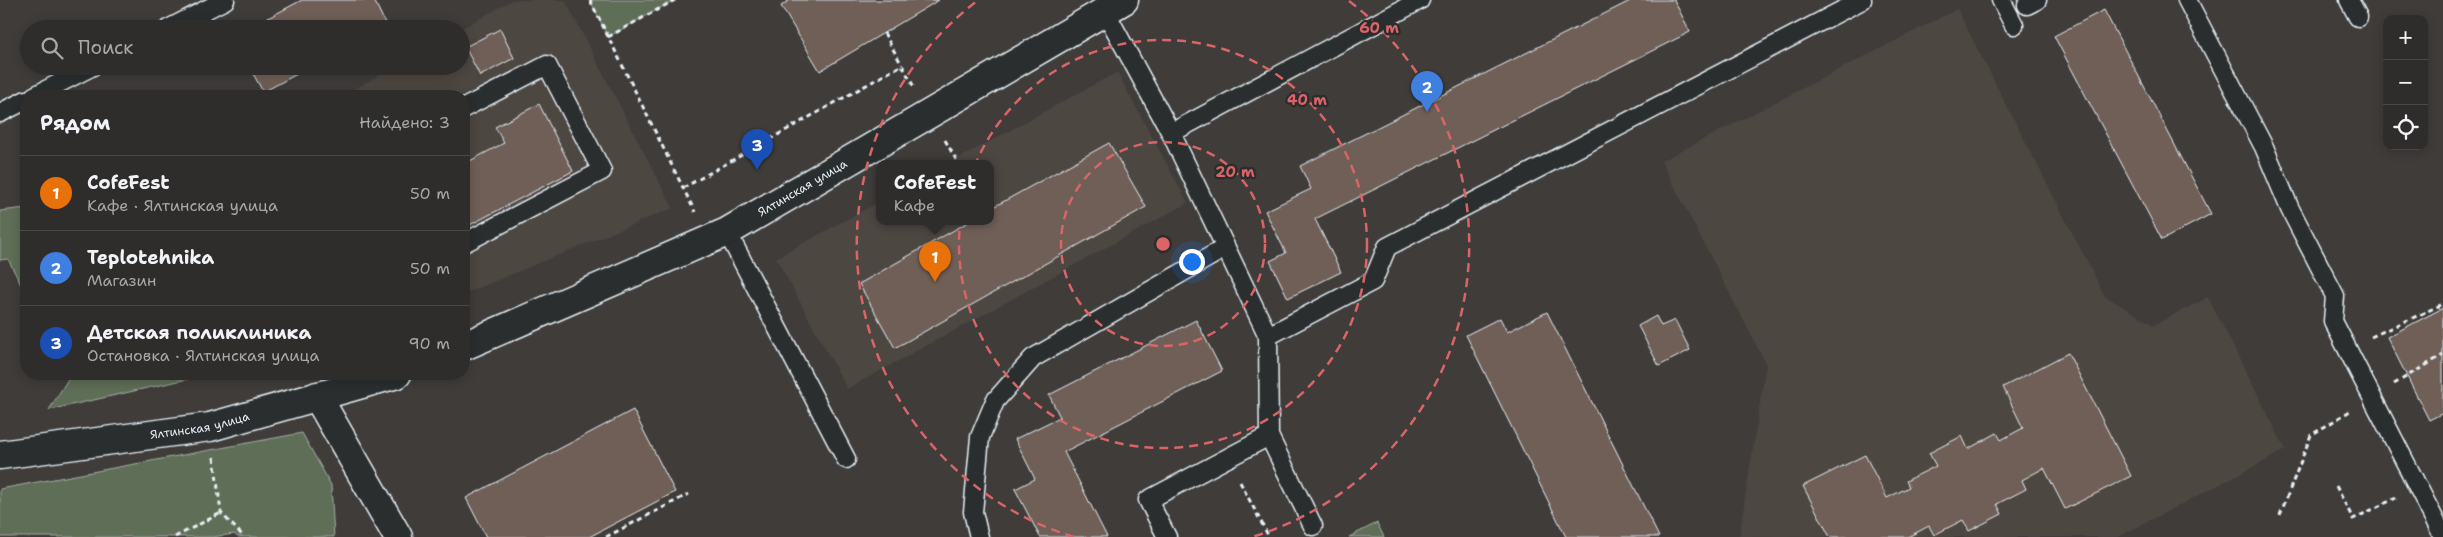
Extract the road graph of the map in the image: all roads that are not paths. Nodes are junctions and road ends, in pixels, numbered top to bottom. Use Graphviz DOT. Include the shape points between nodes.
graph roads {
  1 [pos="225,0"];
  2 [pos="1420,0"];
  3 [pos="1862,0"];
  4 [pos="2001,0"];
  5 [pos="2187,0"];
  6 [pos="2349,0"];
  7 [pos="1115,6"];
  8 [pos="2358,17"];
  9 [pos="186,20"];
  10 [pos="2014,25"];
  11 [pos="75,75"];
  12 [pos="46,90"];
  13 [pos="20,103"];
  14 [pos="470,105"];
  15 [pos="0,113"];
  16 [pos="1171,133"];
  17 [pos="718,236"];
  18 [pos="470,239"];
  19 [pos="1225,248"];
  20 [pos="1268,336"];
  21 [pos="470,343"];
  22 [pos="374,380"];
  23 [pos="318,396"];
  24 [pos="1270,436"];
  25 [pos="0,454"];
  26 [pos="846,459"];
  27 [pos="1313,526"];
  28 [pos="2443,536"];
  29 [pos="398,537"];
  30 [pos="979,537"];
  31 [pos="1167,537"];
  1 -- 9 [label="lane"];
  2 -- 16 [label="lane"];
  3 -- 20 [label="lane" via="1387,247 1373,281"];
  4 -- 10 [label="lane"];
  5 -- 28 [label="lane" via="2264,147 2290,209 2335,296 2333,321"];
  6 -- 8 [label="lane"];
  7 -- 16 [label="lane"];
  7 -- 17 [label="street, Ялтинская улица"];
  11 -- 12 [label="lane"];
  13 -- 15 [label="lane"];
  14 -- 18 [label="lane" via="547,64 602,171"];
  16 -- 19 [label="lane"];
  17 -- 21 [label="street, Ялтинская улица"];
  17 -- 26 [label="lane"];
  19 -- 20 [label="lane"];
  19 -- 30 [label="lane" via="1033,358 995,401 980,437 973,512"];
  20 -- 24 [label="lane"];
  22 -- 23 [label="street, Ялтинская улица"];
  23 -- 25 [label="street, Ялтинская улица" via="210,427"];
  23 -- 29 [label="street"];
  24 -- 27 [label="lane"];
  24 -- 31 [label="lane" via="1148,500"];
}
